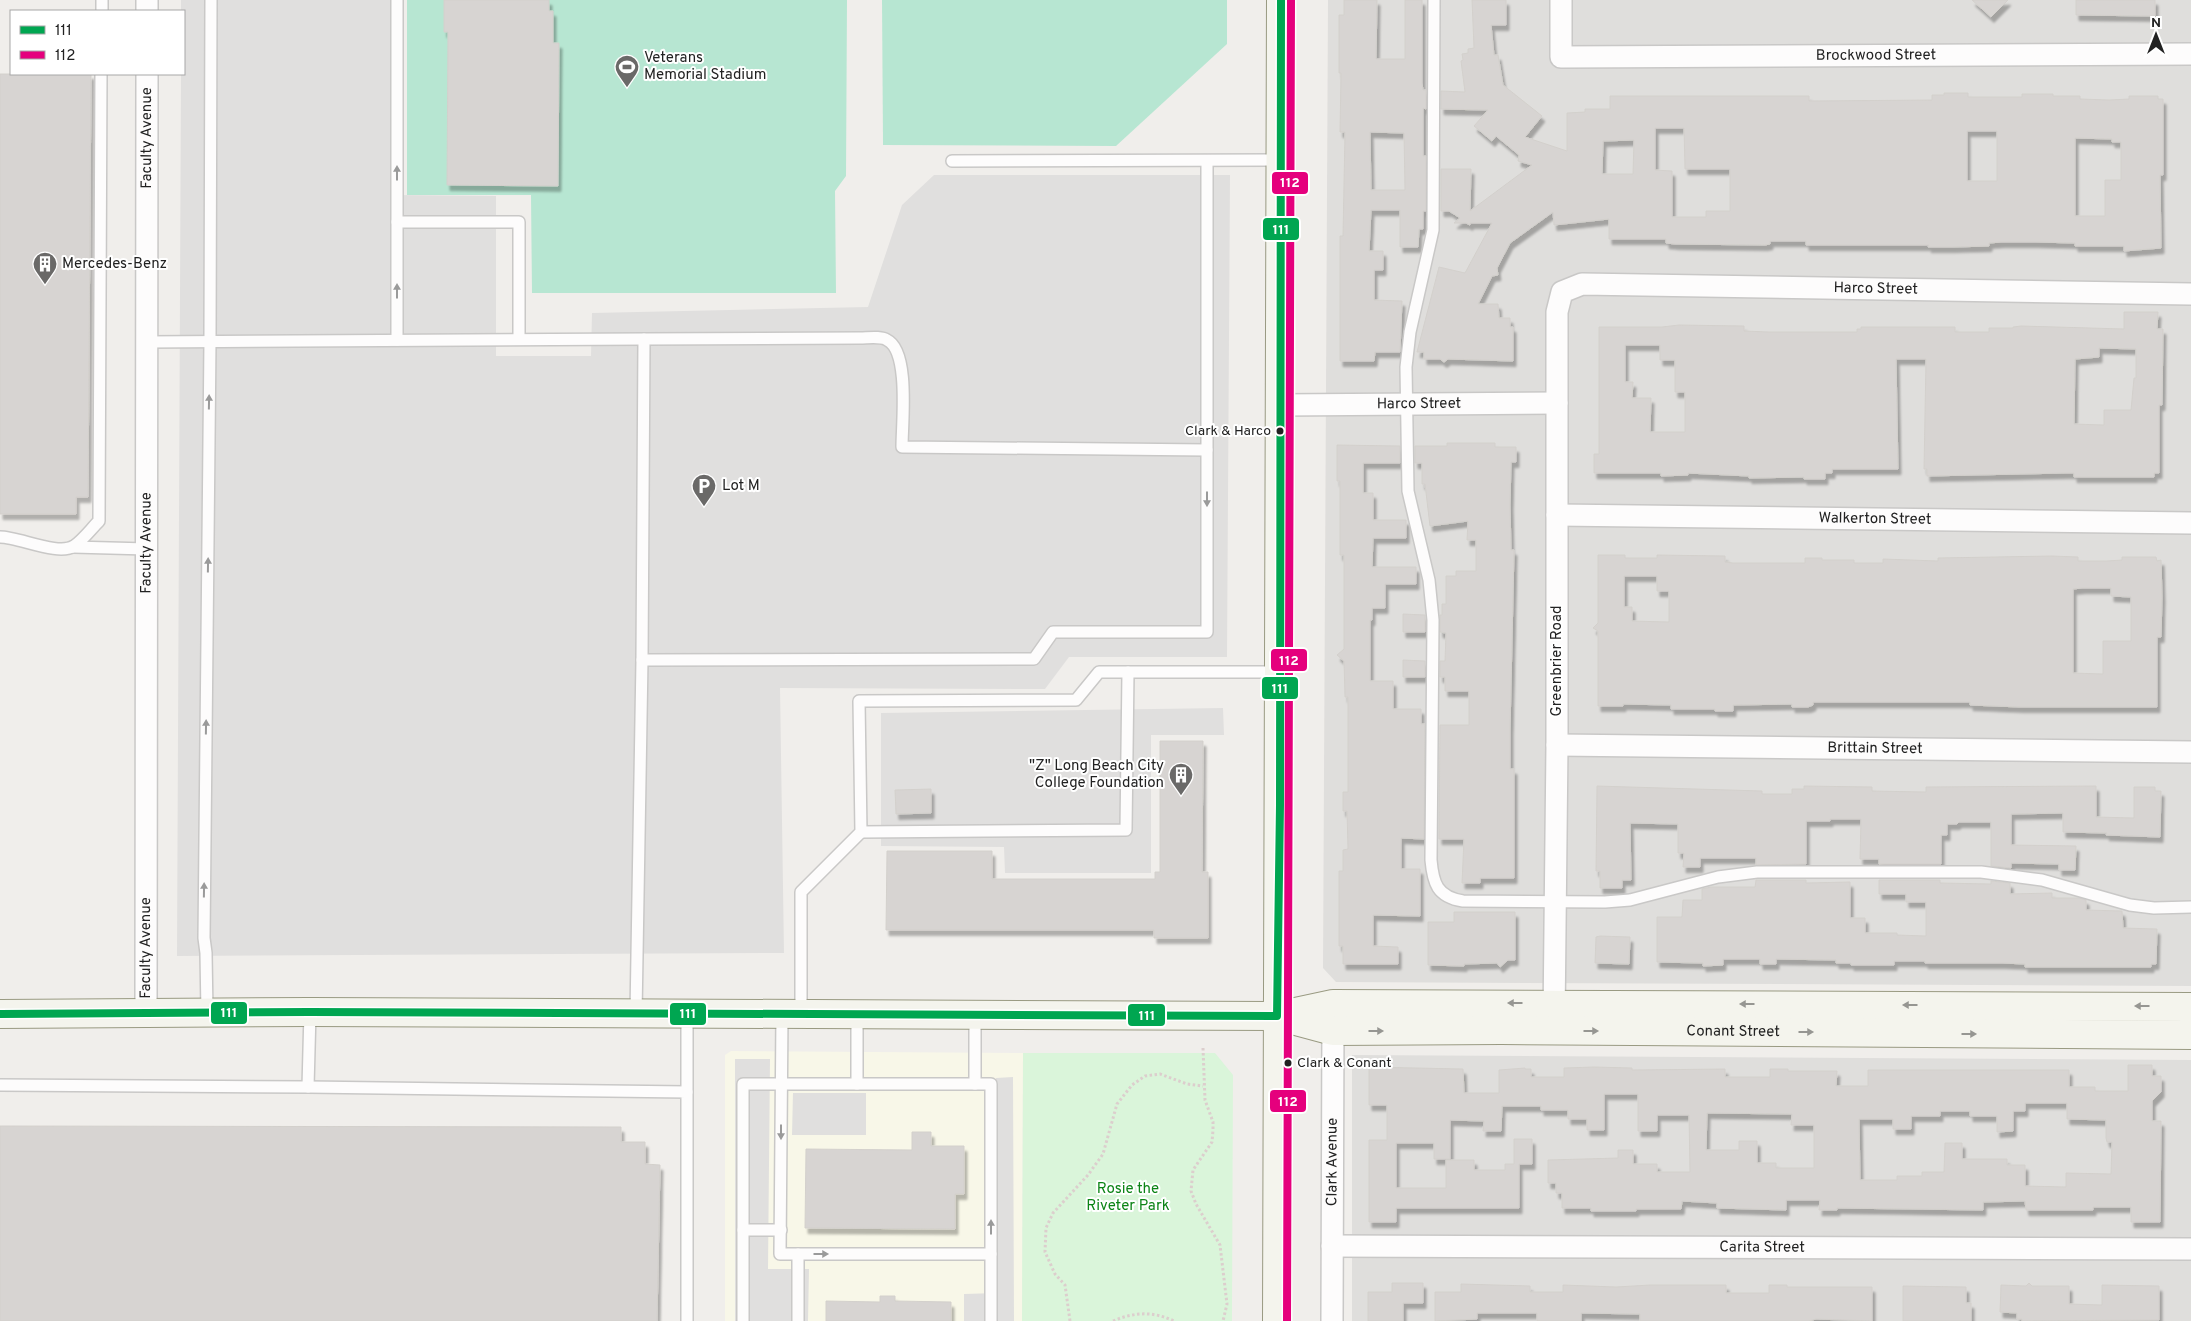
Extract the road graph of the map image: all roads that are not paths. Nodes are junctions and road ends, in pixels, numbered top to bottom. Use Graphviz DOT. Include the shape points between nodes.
graph roads {
  1 [pos="211,0"];
  2 [pos="397,0"];
  3 [pos="1281,0"];
  4 [pos="1434,0"];
  5 [pos="1561,0"];
  6 [pos="2191,54"];
  7 [pos="102,75"];
  8 [pos="147,75"];
  9 [pos="1281,160"];
  10 [pos="952,161"];
  11 [pos="1207,161"];
  12 [pos="397,222"];
  13 [pos="1562,292"];
  14 [pos="2191,294"];
  15 [pos="644,339"];
  16 [pos="397,340"];
  17 [pos="518,340"];
  18 [pos="210,341"];
  19 [pos="148,342"];
  20 [pos="1557,402"];
  21 [pos="1407,404"];
  22 [pos="1280,405"];
  23 [pos="1207,450"];
  24 [pos="1557,515"];
  25 [pos="2191,523"];
  26 [pos="0,537"];
  27 [pos="73,547"];
  28 [pos="147,548"];
  29 [pos="642,660"];
  30 [pos="1128,672"];
  31 [pos="1279,672"];
  32 [pos="1557,745"];
  33 [pos="2191,752"];
  34 [pos="861,832"];
  35 [pos="1555,902"];
  36 [pos="2191,907"];
  37 [pos="1554,1003"];
  38 [pos="1333,1004"];
  39 [pos="2191,1007"];
  40 [pos="310,1012"];
  41 [pos="146,1013"];
  42 [pos="207,1013"];
  43 [pos="0,1014"];
  44 [pos="636,1014"];
  45 [pos="688,1014"];
  46 [pos="791,1015"];
  47 [pos="857,1015"];
  48 [pos="975,1015"];
  49 [pos="1277,1016"];
  50 [pos="1554,1030"];
  51 [pos="1333,1031"];
  52 [pos="2191,1035"];
  53 [pos="782,1084"];
  54 [pos="857,1084"];
  55 [pos="975,1084"];
  56 [pos="0,1085"];
  57 [pos="308,1087"];
  58 [pos="688,1092"];
  59 [pos="743,1230"];
  60 [pos="781,1230"];
  61 [pos="1332,1246"];
  62 [pos="2191,1249"];
  63 [pos="798,1254"];
  64 [pos="991,1254"];
  65 [pos="688,1321"];
  66 [pos="743,1321"];
  67 [pos="798,1321"];
  68 [pos="991,1321"];
  69 [pos="1277,1321"];
  70 [pos="1332,1321"];
  1 -- 18 [label="lane"];
  12 -- 2 [label="lane, one-way"];
  3 -- 9 [label="street"];
  4 -- 21 [label="lane" via="1433,230 1410,332 1406,367"];
  5 -- 6 [label="street, Brockwood Street" via="1561,57"];
  7 -- 27 [label="lane" via="99,521"];
  8 -- 19 [label="street, Faculty Avenue"];
  9 -- 11 [label="lane"];
  9 -- 22 [label="street"];
  10 -- 11 [label="lane"];
  11 -- 23 [label="lane"];
  16 -- 12 [label="lane, one-way"];
  12 -- 17 [label="lane" via="518,222"];
  13 -- 14 [label="street, Harco Street" via="1582,284"];
  13 -- 20 [label="street, Greenbrier Road" via="1557,312"];
  15 -- 17 [label="lane"];
  15 -- 23 [label="lane" via="887,339 898,349 902,364 902,447"];
  15 -- 29 [label="lane"];
  16 -- 17 [label="lane"];
  16 -- 18 [label="lane"];
  18 -- 19 [label="lane"];
  42 -- 18 [label="lane, one-way" via="204,938"];
  19 -- 28 [label="street, Faculty Avenue"];
  20 -- 21 [label="street, Harco Street"];
  20 -- 24 [label="street, Greenbrier Road"];
  21 -- 22 [label="street, Harco Street"];
  21 -- 35 [label="lane" via="1408,491 1429,580 1433,620 1430,860 1433,879 1440,891 1453,900"];
  22 -- 31 [label="street"];
  23 -- 29 [label="lane, one-way" via="1207,632 1053,632 1034,659"];
  24 -- 25 [label="street, Walkerton Street"];
  24 -- 32 [label="street, Greenbrier Road"];
  26 -- 27 [label="lane" via="55,549"];
  27 -- 28 [label="lane"];
  28 -- 41 [label="street, Faculty Avenue"];
  29 -- 44 [label="lane"];
  30 -- 31 [label="lane"];
  30 -- 34 [label="lane" via="1099,672 1076,700 859,700"];
  30 -- 34 [label="lane" via="1126,830"];
  31 -- 49 [label="street"];
  32 -- 33 [label="street, Brittain Street"];
  32 -- 35 [label="street, Greenbrier Road"];
  34 -- 46 [label="lane" via="802,892"];
  35 -- 36 [label="lane" via="1630,900 1718,878 1757,872 1981,872 2042,880 2130,905"];
  35 -- 37 [label="street, Greenbrier Road"];
  37 -- 38 [label="street, Conant Street, one-way"];
  39 -- 37 [label="street, Conant Street, one-way"];
  37 -- 50 [label="street, Greenbrier Road"];
  38 -- 49 [label="street, Conant Street"];
  38 -- 51 [label="street, Clark Avenue"];
  40 -- 42 [label="street, Conant Street"];
  40 -- 44 [label="street, Conant Street"];
  40 -- 57 [label="lane"];
  41 -- 42 [label="street, Conant Street"];
  41 -- 43 [label="street, Conant Street"];
  44 -- 45 [label="street, Conant Street"];
  45 -- 46 [label="street, Conant Street"];
  45 -- 58 [label="lane"];
  46 -- 47 [label="street, Conant Street"];
  46 -- 53 [label="lane"];
  47 -- 48 [label="street, Conant Street"];
  47 -- 54 [label="lane"];
  48 -- 49 [label="street, Conant Street"];
  48 -- 55 [label="lane"];
  49 -- 51 [label="street, Conant Street"];
  49 -- 69 [label="street"];
  51 -- 50 [label="street, Conant Street, one-way"];
  50 -- 52 [label="street, Conant Street, one-way"];
  51 -- 61 [label="street, Clark Avenue"];
  53 -- 54 [label="lane"];
  53 -- 59 [label="lane" via="743,1084"];
  53 -- 60 [label="lane, one-way"];
  54 -- 55 [label="lane"];
  64 -- 55 [label="lane, one-way" via="991,1084"];
  56 -- 57 [label="lane"];
  57 -- 58 [label="lane"];
  58 -- 65 [label="lane"];
  59 -- 60 [label="lane"];
  59 -- 66 [label="lane"];
  60 -- 63 [label="lane" via="780,1254"];
  61 -- 62 [label="street, Carita Street"];
  61 -- 70 [label="street, Clark Avenue"];
  63 -- 64 [label="lane, one-way"];
  63 -- 67 [label="lane"];
  64 -- 68 [label="lane"];
}
